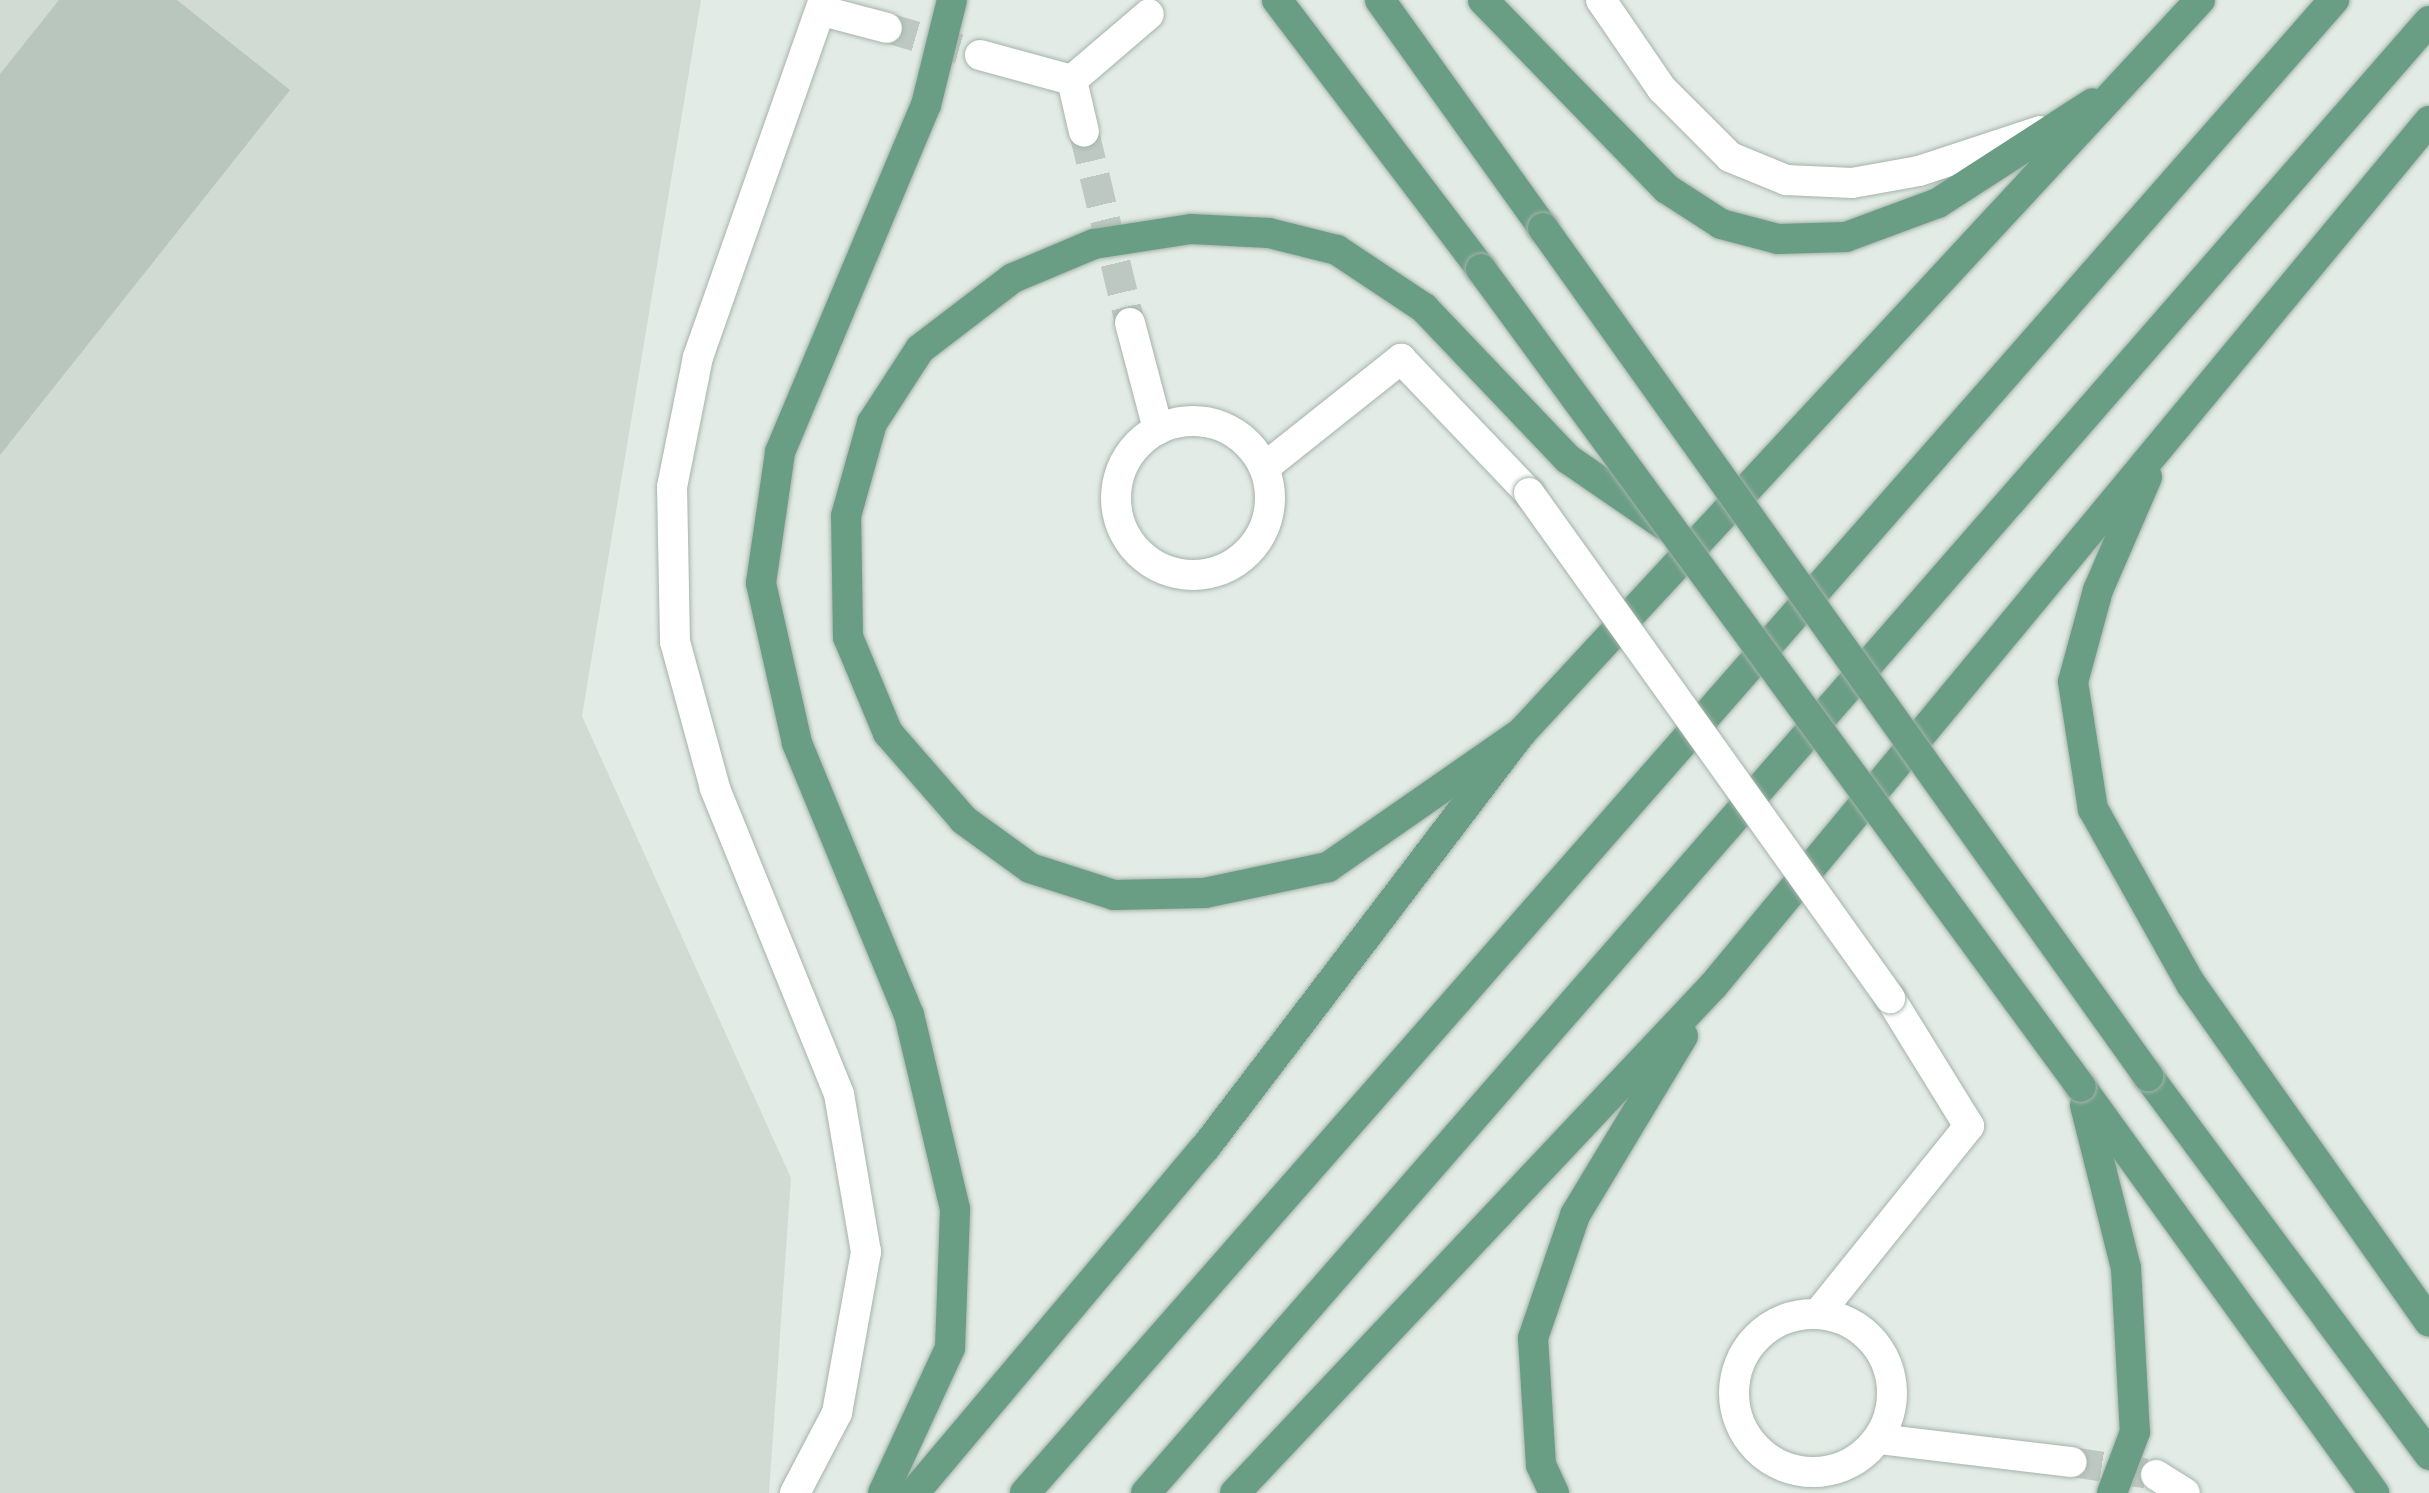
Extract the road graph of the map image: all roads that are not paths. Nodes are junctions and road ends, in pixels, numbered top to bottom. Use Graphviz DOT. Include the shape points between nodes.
graph roads {
  1 [pos="952,0"];
  2 [pos="1278,0"];
  3 [pos="1380,0"];
  4 [pos="1483,0"];
  5 [pos="1601,0"];
  6 [pos="2200,0"];
  7 [pos="2334,0"];
  8 [pos="824,5"];
  9 [pos="1149,14"];
  10 [pos="2429,21"];
  11 [pos="886,28"];
  12 [pos="980,55"];
  13 [pos="1072,80"];
  14 [pos="2125,83"];
  15 [pos="2429,121"];
  16 [pos="2062,124"];
  17 [pos="1084,132"];
  18 [pos="1130,323"];
  19 [pos="1158,429"];
  20 [pos="2163,440"];
  21 [pos="1265,467"];
  22 [pos="1664,525"];
  23 [pos="1521,733"];
  24 [pos="1712,986"];
  25 [pos="2081,1087"];
  26 [pos="1818,1314"];
  27 [pos="2429,1322"];
  28 [pos="1878,1439"];
  29 [pos="2429,1455"];
  30 [pos="2072,1462"];
  31 [pos="2156,1475"];
  32 [pos="795,1493"];
  33 [pos="883,1493"];
  34 [pos="914,1493"];
  35 [pos="1026,1493"];
  36 [pos="1146,1493"];
  37 [pos="1235,1493"];
  38 [pos="1554,1493"];
  39 [pos="2112,1493"];
  40 [pos="2185,1493"];
  41 [pos="2374,1493"];
  1 -- 33 [label="main road" via="926,105 780,452 761,583 796,743 909,1015 955,1209 950,1348"];
  2 -- 22 [label="main road, bridge"];
  3 -- 29 [label="main road, bridge" via="2148,1076"];
  4 -- 16 [label="main road" via="1667,189 1721,224 1778,239 1846,237 1938,203"];
  5 -- 16 [label="street" via="1662,89 1730,156 1786,180 1852,183 1919,171"];
  6 -- 14 [label="main road"];
  7 -- 35 [label="main road"];
  8 -- 11 [label="street"];
  8 -- 32 [label="street" via="698,357 672,486 675,642 715,788 838,1094 866,1252 837,1413"];
  9 -- 13 [label="street"];
  10 -- 36 [label="main road"];
  12 -- 13 [label="street"];
  13 -- 17 [label="street"];
  14 -- 16 [label="main road"];
  14 -- 23 [label="main road"];
  15 -- 20 [label="main road"];
  18 -- 19 [label="street"];
  19 -- 21 [label="street" via="1219,425"];
  19 -- 21 [label="street" via="1130,455 1116,490 1128,540 1166,571 1204,574 1240,560 1268,518"];
  20 -- 24 [label="main road"];
  20 -- 27 [label="main road" via="2098,590 2072,682 2093,809 2191,984"];
  21 -- 26 [label="street, bridge" via="1400,359 1530,493 1890,998 1969,1126"];
  22 -- 23 [label="main road" via="1568,459 1424,308 1337,250 1269,233 1191,228 1094,244 1013,278 920,349 872,424 846,516 848,638 888,733 964,820 1030,868 1114,895 1205,893 1328,867"];
  22 -- 25 [label="main road, bridge"];
  23 -- 34 [label="main road" via="1205,1148"];
  24 -- 37 [label="main road"];
  24 -- 38 [label="main road" via="1575,1215 1533,1338 1541,1464"];
  25 -- 39 [label="main road" via="2126,1268 2135,1432"];
  25 -- 41 [label="main road"];
  26 -- 28 [label="street" via="1862,1331 1889,1370 1892,1394"];
  26 -- 28 [label="street" via="1766,1328 1747,1349 1735,1374 1740,1428 1756,1450 1806,1473 1858,1459"];
  28 -- 30 [label="street"];
  31 -- 40 [label="street"];
}
